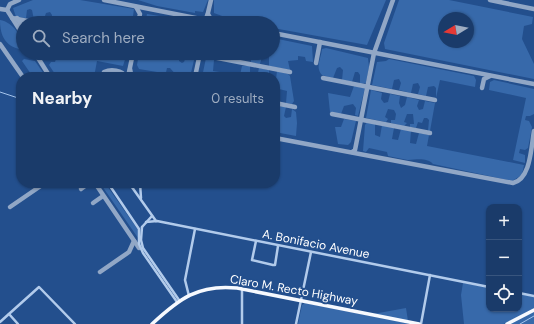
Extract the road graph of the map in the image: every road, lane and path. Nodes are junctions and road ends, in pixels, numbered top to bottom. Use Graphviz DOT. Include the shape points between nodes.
graph roads {
  1 [pos="112,188"];
  2 [pos="133,188"];
  3 [pos="140,188"];
  4 [pos="141,200"];
  5 [pos="152,216"];
  6 [pos="146,222"];
  7 [pos="157,222"];
  8 [pos="141,229"];
  9 [pos="195,230"];
  10 [pos="256,241"];
  11 [pos="278,246"];
  12 [pos="311,252"];
  13 [pos="274,265"];
  14 [pos="274,269"];
  15 [pos="430,275"];
  16 [pos="486,286"];
  17 [pos="242,292"];
  18 [pos="522,294"];
  19 [pos="189,296"];
  20 [pos="534,296"];
  21 [pos="178,301"];
  22 [pos="301,301"];
  23 [pos="534,310"];
  24 [pos="9,314"];
  25 [pos="0,322"];
  26 [pos="155,323"];
  27 [pos="18,324"];
  28 [pos="75,324"];
  29 [pos="242,324"];
  30 [pos="296,324"];
  31 [pos="420,324"];
  32 [pos="507,324"];
  1 -- 8 [label="street"];
  2 -- 4 [label="street"];
  3 -- 4 [label="street"];
  4 -- 5 [label="street"];
  5 -- 6 [label="street"];
  5 -- 7 [label="street"];
  6 -- 7 [label="street, A. Bonifacio Avenue"];
  6 -- 8 [label="street"];
  7 -- 9 [label="street, A. Bonifacio Avenue"];
  8 -- 21 [label="street" via="141,249"];
  9 -- 10 [label="street, A. Bonifacio Avenue"];
  9 -- 19 [label="street" via="186,280"];
  10 -- 11 [label="street, A. Bonifacio Avenue"];
  10 -- 13 [label="street" via="252,260"];
  11 -- 12 [label="street, A. Bonifacio Avenue"];
  11 -- 13 [label="street"];
  12 -- 15 [label="street, A. Bonifacio Avenue"];
  12 -- 22 [label="street"];
  13 -- 14 [label="street"];
  15 -- 16 [label="street, A. Bonifacio Avenue"];
  15 -- 31 [label="street"];
  17 -- 19 [label="main road, Claro M. Recto Highway" via="218,288"];
  17 -- 22 [label="main road, Claro M. Recto Highway"];
  17 -- 29 [label="street"];
  18 -- 20 [label="street"];
  19 -- 21 [label="main road, Claro M. Recto Highway"];
  21 -- 26 [label="main road, Claro M. Recto Highway"];
  22 -- 30 [label="street"];
  22 -- 31 [label="main road, Claro M. Recto Highway"];
  23 -- 32 [label="main road"];
  24 -- 25 [label="street"];
  24 -- 27 [label="street"];
  24 -- 28 [label="street" via="39,286"];
}
